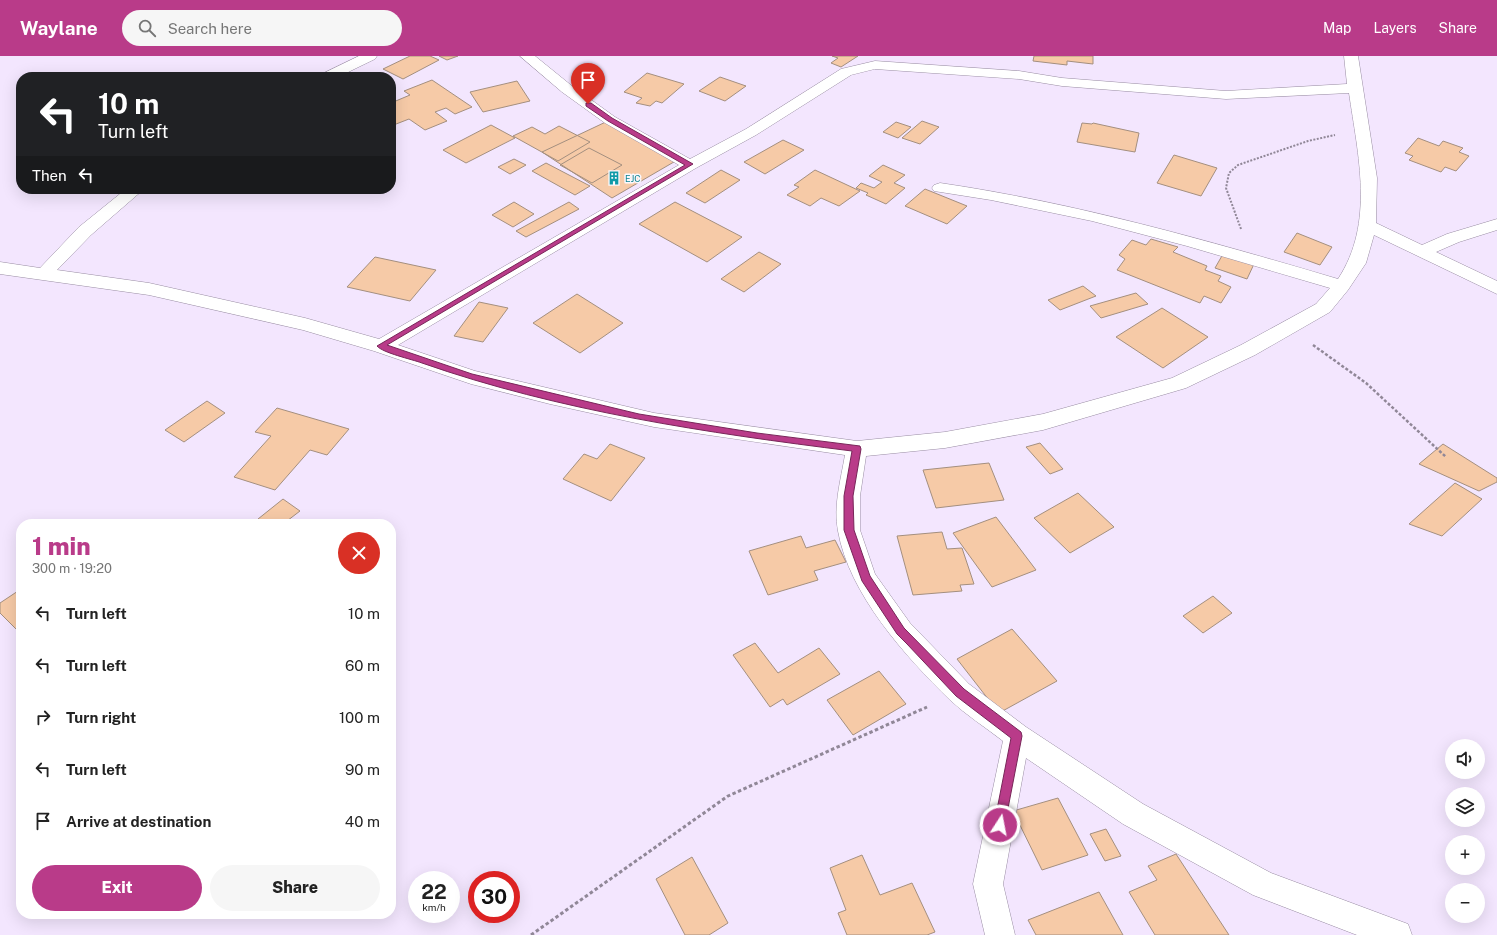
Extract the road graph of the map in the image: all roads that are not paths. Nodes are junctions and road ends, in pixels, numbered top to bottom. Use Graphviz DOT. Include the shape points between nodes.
graph roads {
  1 [pos="370,56"];
  2 [pos="527,56"];
  3 [pos="1351,56"];
  4 [pos="337,72"];
  5 [pos="1354,88"];
  6 [pos="690,164"];
  7 [pos="940,188"];
  8 [pos="130,194"];
  9 [pos="1497,224"];
  10 [pos="1367,225"];
  11 [pos="1421,252"];
  12 [pos="0,268"];
  13 [pos="43,275"];
  14 [pos="1342,286"];
  15 [pos="1497,288"];
  16 [pos="381,346"];
  17 [pos="856,449"];
  18 [pos="1017,736"];
  19 [pos="1000,935"];
  20 [pos="1397,935"];
  1 -- 4 [label="street"];
  2 -- 6 [label="street" via="610,120"];
  3 -- 5 [label="street"];
  5 -- 6 [label="street" via="1226,95 1062,82 1018,75 875,65 846,72 751,132"];
  5 -- 10 [label="street" via="1369,178"];
  6 -- 16 [label="street"];
  7 -- 14 [label="street" via="994,195 1080,214 1195,243"];
  8 -- 13 [label="street" via="86,231"];
  9 -- 11 [label="street" via="1453,238"];
  10 -- 11 [label="street"];
  10 -- 14 [label="street" via="1357,263"];
  11 -- 15 [label="street"];
  12 -- 13 [label="street"];
  13 -- 16 [label="street" via="149,289 305,324"];
  14 -- 17 [label="street" via="1323,308 1248,350 1179,383 1042,422 945,440"];
  16 -- 17 [label="street" via="471,377 639,417"];
  17 -- 18 [label="street" via="848,496 849,530 865,578 901,631 960,692"];
  18 -- 19 [label="street" via="988,884"];
  18 -- 20 [label="street" via="1133,814 1263,885"];
}
